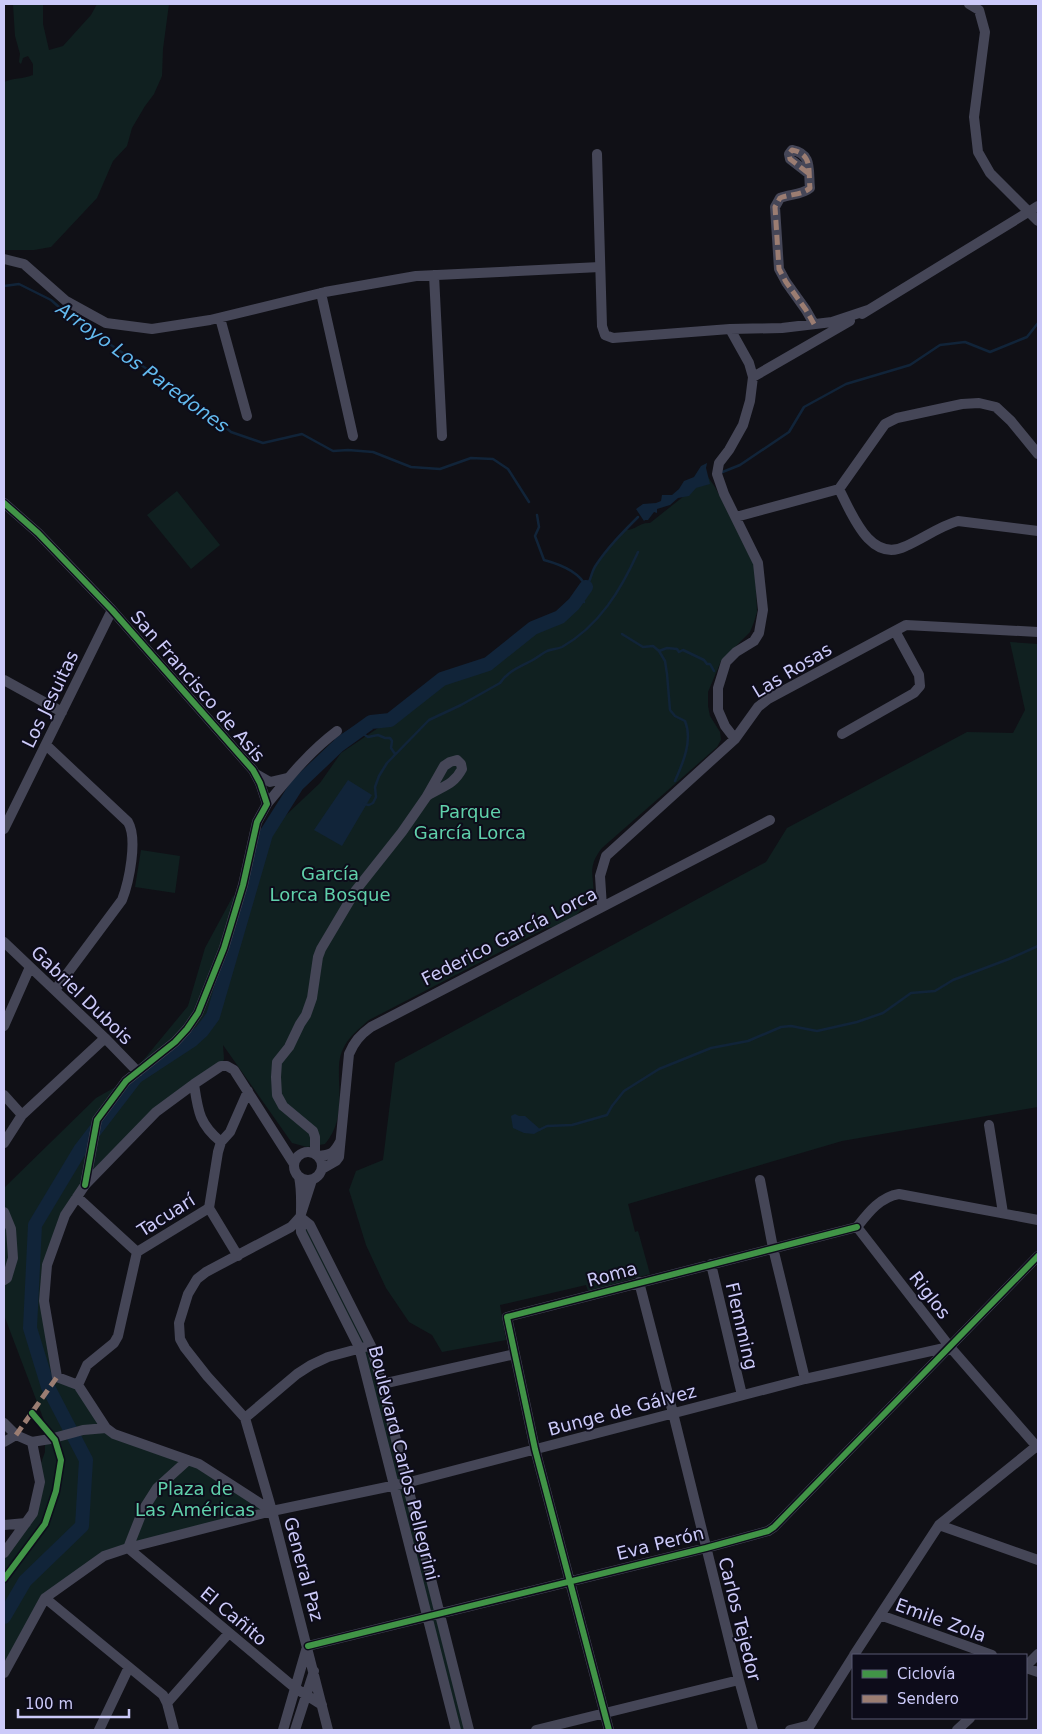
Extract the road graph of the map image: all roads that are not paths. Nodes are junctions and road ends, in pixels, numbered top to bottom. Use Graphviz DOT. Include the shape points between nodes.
graph roads {
  1 [pos="969,4"];
  2 [pos="597,154"];
  3 [pos="808,173"];
  4 [pos="1034,209"];
  5 [pos="1038,221"];
  6 [pos="4,259"];
  7 [pos="600,267"];
  8 [pos="434,275"];
  9 [pos="321,293"];
  10 [pos="868,310"];
  11 [pos="220,318"];
  12 [pos="814,324"];
  13 [pos="730,329"];
  14 [pos="753,377"];
  15 [pos="247,416"];
  16 [pos="352,436"];
  17 [pos="442,436"];
  18 [pos="1038,454"];
  19 [pos="839,489"];
  20 [pos="4,503"];
  21 [pos="736,518"];
  22 [pos="1038,531"];
  23 [pos="112,610"];
  24 [pos="895,631"];
  25 [pos="1038,632"];
  26 [pos="4,680"];
  27 [pos="62,712"];
  28 [pos="337,731"];
  29 [pos="842,734"];
  30 [pos="735,739"];
  31 [pos="46,746"];
  32 [pos="255,773"];
  33 [pos="287,778"];
  34 [pos="427,796"];
  35 [pos="266,804"];
  36 [pos="770,820"];
  37 [pos="4,829"];
  38 [pos="602,907"];
  39 [pos="4,942"];
  40 [pos="30,966"];
  41 [pos="55,990"];
  42 [pos="4,1026"];
  43 [pos="105,1038"];
  44 [pos="138,1072"];
  45 [pos="194,1084"];
  46 [pos="248,1092"];
  47 [pos="4,1095"];
  48 [pos="22,1115"];
  49 [pos="990,1125"];
  50 [pos="342,1138"];
  51 [pos="221,1142"];
  52 [pos="4,1143"];
  53 [pos="317,1155"];
  54 [pos="294,1164"];
  55 [pos="322,1169"];
  56 [pos="299,1177"];
  57 [pos="312,1180"];
  58 [pos="760,1180"];
  59 [pos="85,1185"];
  60 [pos="77,1197"];
  61 [pos="209,1208"];
  62 [pos="4,1212"];
  63 [pos="1003,1212"];
  64 [pos="300,1217"];
  65 [pos="1038,1220"];
  66 [pos="857,1227"];
  67 [pos="774,1248"];
  68 [pos="137,1252"];
  69 [pos="238,1256"];
  70 [pos="1038,1258"];
  71 [pos="711,1264"];
  72 [pos="4,1280"];
  73 [pos="639,1282"];
  74 [pos="371,1346"];
  75 [pos="359,1347"];
  76 [pos="950,1347"];
  77 [pos="515,1354"];
  78 [pos="805,1379"];
  79 [pos="382,1384"];
  80 [pos="78,1385"];
  81 [pos="742,1395"];
  82 [pos="673,1413"];
  83 [pos="245,1418"];
  84 [pos="4,1423"];
  85 [pos="106,1428"];
  86 [pos="16,1435"];
  87 [pos="4,1442"];
  88 [pos="32,1442"];
  89 [pos="1038,1447"];
  90 [pos="535,1449"];
  91 [pos="188,1460"];
  92 [pos="406,1482"];
  93 [pos="393,1485"];
  94 [pos="272,1511"];
  95 [pos="26,1523"];
  96 [pos="4,1525"];
  97 [pos="939,1525"];
  98 [pos="128,1548"];
  99 [pos="706,1548"];
  100 [pos="4,1553"];
  101 [pos="1038,1560"];
  102 [pos="570,1581"];
  103 [pos="45,1598"];
  104 [pos="439,1614"];
  105 [pos="880,1615"];
  106 [pos="427,1617"];
  107 [pos="229,1634"];
  108 [pos="308,1646"];
  109 [pos="855,1654"];
  110 [pos="989,1654"];
  111 [pos="1038,1654"];
  112 [pos="852,1659"];
  113 [pos="1027,1666"];
  114 [pos="129,1667"];
  115 [pos="314,1671"];
  116 [pos="4,1673"];
  117 [pos="739,1680"];
  118 [pos="295,1688"];
  119 [pos="305,1695"];
  120 [pos="167,1703"];
  121 [pos="322,1705"];
  122 [pos="605,1712"];
  123 [pos="809,1728"];
  124 [pos="99,1730"];
  125 [pos="174,1730"];
  126 [pos="283,1730"];
  127 [pos="295,1730"];
  128 [pos="328,1730"];
  129 [pos="456,1730"];
  130 [pos="469,1730"];
  131 [pos="536,1730"];
  132 [pos="609,1730"];
  133 [pos="753,1730"];
  134 [pos="790,1730"];
  1 -- 4 [label="street" via="979,10 985,32 974,118 978,152 990,173"];
  2 -- 7 [label="street"];
  3 -- 12 [label="street" via="810,188 804,193 780,198 775,207 779,269"];
  4 -- 5 [label="street"];
  4 -- 10 [label="street"];
  6 -- 11 [label="street" via="24,264 66,301 106,323 152,329"];
  7 -- 8 [label="street"];
  7 -- 13 [label="street" via="602,326 605,334 613,338"];
  8 -- 9 [label="street"];
  8 -- 17 [label="street"];
  9 -- 11 [label="street"];
  9 -- 16 [label="street"];
  10 -- 12 [label="street" via="832,322"];
  10 -- 14 [label="street"];
  11 -- 15 [label="street"];
  12 -- 13 [label="street"];
  13 -- 14 [label="street"];
  14 -- 21 [label="street" via="743,425 717,469 724,494"];
  18 -- 19 [label="street" via="996,407 962,404 898,418 885,424"];
  19 -- 21 [label="street"];
  19 -- 22 [label="street" via="871,543 893,551 958,521"];
  20 -- 23 [label="street, San Francisco de Asis" via="38,532"];
  21 -- 30 [label="street" via="758,563 763,610 759,633 754,641 726,662 718,688 718,710"];
  23 -- 27 [label="street, Los Jesuitas"];
  23 -- 32 [label="street, San Francisco de Asis"];
  24 -- 25 [label="street, Las Rosas" via="906,625"];
  24 -- 29 [label="street" via="919,675 920,686 914,693"];
  24 -- 30 [label="street, Las Rosas" via="768,699 758,707"];
  26 -- 27 [label="street"];
  27 -- 31 [label="street, Los Jesuitas"];
  28 -- 33 [label="street" via="318,745"];
  30 -- 38 [label="street, Las Rosas" via="606,856 600,876"];
  31 -- 37 [label="street, Los Jesuitas"];
  31 -- 41 [label="street" via="128,822 133,837 122,900"];
  32 -- 33 [label="street, San Francisco de Asis" via="270,782"];
  32 -- 35 [label="street, San Francisco de Asis"];
  33 -- 35 [label="street"];
  34 -- 34 [label="street" via="457,779 462,769 457,760 444,766"];
  34 -- 53 [label="street" via="356,890 321,949 306,1015 277,1062 277,1094 283,1106 313,1131"];
  35 -- 44 [label="street" via="257,822 243,886 224,948 198,1013 175,1042"];
  36 -- 38 [label="street, Federico García Lorca"];
  38 -- 50 [label="street, Federico García Lorca" via="363,1033 349,1054"];
  39 -- 40 [label="street, Gabriel Dubois"];
  40 -- 41 [label="street, Gabriel Dubois"];
  40 -- 42 [label="street"];
  41 -- 43 [label="street, Gabriel Dubois"];
  43 -- 44 [label="street, Gabriel Dubois"];
  43 -- 48 [label="street"];
  44 -- 59 [label="street" via="126,1081 97,1120"];
  45 -- 46 [label="street" via="221,1066 227,1066 234,1070"];
  45 -- 51 [label="street" via="202,1122 209,1133"];
  45 -- 59 [label="street" via="156,1112"];
  46 -- 51 [label="street, Tacuarí" via="230,1132"];
  46 -- 54 [label="street"];
  47 -- 48 [label="street"];
  48 -- 52 [label="street"];
  49 -- 63 [label="street"];
  50 -- 53 [label="street" via="330,1155"];
  50 -- 55 [label="street, Federico García Lorca" via="339,1157"];
  51 -- 61 [label="street, Tacuarí"];
  53 -- 54 [label="street" via="310,1152 302,1154"];
  53 -- 55 [label="street"];
  54 -- 56 [label="street"];
  55 -- 57 [label="street, Federico García Lorca"];
  56 -- 57 [label="street"];
  56 -- 64 [label="street"];
  57 -- 64 [label="street, Federico García Lorca"];
  58 -- 67 [label="street"];
  59 -- 60 [label="street"];
  60 -- 68 [label="street"];
  60 -- 80 [label="street" via="65,1215 48,1265 44,1301 57,1377"];
  61 -- 68 [label="street, Tacuarí"];
  61 -- 69 [label="street"];
  62 -- 72 [label="street" via="11,1229 13,1258"];
  63 -- 65 [label="street"];
  63 -- 66 [label="street" via="899,1194 885,1198 867,1213"];
  64 -- 69 [label="street" via="292,1228"];
  64 -- 74 [label="street, Boulevard Carlos Pellegrini" via="310,1225"];
  64 -- 75 [label="street, Boulevard Carlos Pellegrini" via="301,1232"];
  66 -- 67 [label="street, Roma"];
  66 -- 76 [label="street, Riglos"];
  67 -- 71 [label="street, Roma"];
  67 -- 78 [label="street"];
  68 -- 80 [label="street, Tacuarí" via="118,1336 87,1365"];
  69 -- 83 [label="street" via="197,1279 188,1294 179,1323 180,1339 185,1348"];
  70 -- 76 [label="street, Eva Perón"];
  71 -- 73 [label="street, Roma"];
  71 -- 81 [label="street, Flemming"];
  73 -- 77 [label="street, Roma" via="507,1316"];
  73 -- 82 [label="street, Carlos Tejedor"];
  74 -- 75 [label="street"];
  74 -- 79 [label="street, Boulevard Carlos Pellegrini"];
  75 -- 83 [label="street" via="304,1370"];
  75 -- 93 [label="street, Boulevard Carlos Pellegrini"];
  76 -- 78 [label="street, Bunge de Gálvez"];
  76 -- 89 [label="street, Riglos"];
  76 -- 99 [label="street, Eva Perón" via="768,1531"];
  77 -- 79 [label="street"];
  77 -- 90 [label="street, Roma"];
  78 -- 81 [label="street, Bunge de Gálvez"];
  79 -- 92 [label="street, Boulevard Carlos Pellegrini"];
  80 -- 85 [label="street"];
  81 -- 82 [label="street, Bunge de Gálvez"];
  82 -- 90 [label="street, Bunge de Gálvez"];
  82 -- 99 [label="street, Carlos Tejedor"];
  83 -- 94 [label="street, General Paz"];
  84 -- 86 [label="street"];
  85 -- 88 [label="street"];
  85 -- 91 [label="street" via="114,1434"];
  86 -- 87 [label="street"];
  86 -- 88 [label="street"];
  88 -- 95 [label="street" via="40,1482 33,1513"];
  89 -- 97 [label="street"];
  90 -- 92 [label="street, Bunge de Gálvez"];
  90 -- 102 [label="street, Roma"];
  91 -- 94 [label="street"];
  91 -- 98 [label="street" via="157,1488"];
  92 -- 93 [label="street, Bunge de Gálvez"];
  92 -- 104 [label="street, Boulevard Carlos Pellegrini"];
  93 -- 94 [label="street, Bunge de Gálvez"];
  93 -- 106 [label="street, Boulevard Carlos Pellegrini"];
  94 -- 98 [label="street, Bunge de Gálvez"];
  94 -- 108 [label="street, General Paz"];
  95 -- 96 [label="street"];
  95 -- 100 [label="street"];
  97 -- 101 [label="street"];
  97 -- 105 [label="street"];
  98 -- 103 [label="street, Bunge de Gálvez" via="104,1556"];
  98 -- 107 [label="street, El Cañito"];
  99 -- 102 [label="street, Eva Perón"];
  99 -- 117 [label="street, Carlos Tejedor"];
  102 -- 104 [label="street, Eva Perón"];
  102 -- 122 [label="street, Roma"];
  103 -- 114 [label="street"];
  103 -- 116 [label="street"];
  104 -- 106 [label="street, Eva Perón"];
  104 -- 130 [label="street, Boulevard Carlos Pellegrini"];
  105 -- 109 [label="street"];
  105 -- 110 [label="street, Emile Zola"];
  106 -- 108 [label="street, Eva Perón"];
  106 -- 129 [label="street, Boulevard Carlos Pellegrini"];
  107 -- 118 [label="street, El Cañito"];
  107 -- 120 [label="street"];
  108 -- 115 [label="street, General Paz"];
  108 -- 118 [label="street"];
  111 -- 113 [label="street"];
  112 -- 123 [label="street"];
  114 -- 120 [label="street" via="163,1695"];
  114 -- 124 [label="street"];
  115 -- 119 [label="street"];
  115 -- 121 [label="street, General Paz"];
  117 -- 122 [label="street"];
  117 -- 133 [label="street, Carlos Tejedor"];
  118 -- 119 [label="street, El Cañito"];
  118 -- 126 [label="street"];
  119 -- 121 [label="street, El Cañito"];
  119 -- 127 [label="street"];
  120 -- 125 [label="street"];
  121 -- 128 [label="street, General Paz"];
  122 -- 131 [label="street"];
  122 -- 132 [label="street, Roma"];
  123 -- 134 [label="street"];
}
